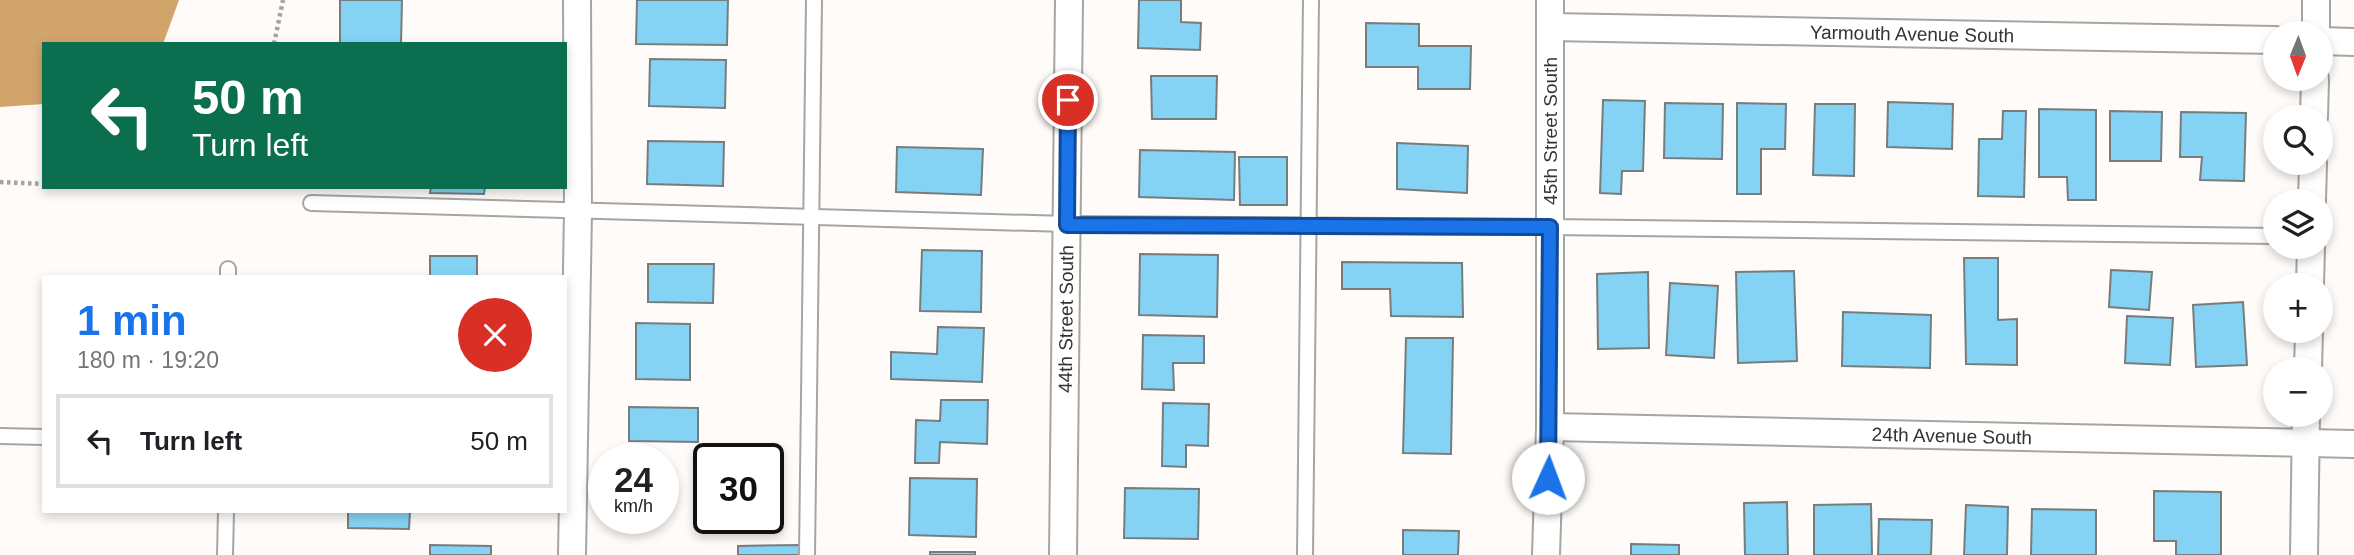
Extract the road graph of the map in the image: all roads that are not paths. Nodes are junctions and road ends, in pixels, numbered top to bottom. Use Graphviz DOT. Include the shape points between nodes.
graph roads {
  1 [pos="578,0"];
  2 [pos="814,0"];
  3 [pos="1069,0"];
  4 [pos="1311,0"];
  5 [pos="1550,0"];
  6 [pos="2316,0"];
  7 [pos="2316,21"];
  8 [pos="1550,27"];
  9 [pos="2263,40"];
  10 [pos="2333,41"];
  11 [pos="2354,42"];
  12 [pos="311,203"];
  13 [pos="578,212"];
  14 [pos="812,217"];
  15 [pos="1067,225"];
  16 [pos="1308,225"];
  17 [pos="1550,227"];
  18 [pos="2263,236"];
  19 [pos="1550,427"];
  20 [pos="2306,427"];
  21 [pos="0,436"];
  22 [pos="42,437"];
  23 [pos="2306,443"];
  24 [pos="2354,443"];
  25 [pos="226,513"];
  26 [pos="225,555"];
  27 [pos="572,555"];
  28 [pos="807,555"];
  29 [pos="1063,555"];
  30 [pos="1305,555"];
  31 [pos="1546,555"];
  32 [pos="2304,555"];
  1 -- 13 [label="street"];
  2 -- 14 [label="lane"];
  3 -- 15 [label="street, 44th Street South"];
  4 -- 16 [label="lane"];
  5 -- 8 [label="street, 45th Street South"];
  6 -- 7 [label="street"];
  8 -- 9 [label="street, Yarmouth Avenue South"];
  8 -- 17 [label="street, 45th Street South"];
  10 -- 11 [label="street"];
  12 -- 13 [label="lane"];
  13 -- 14 [label="lane"];
  13 -- 27 [label="street"];
  14 -- 15 [label="lane"];
  14 -- 28 [label="lane"];
  15 -- 16 [label="lane"];
  15 -- 29 [label="street, 44th Street South"];
  16 -- 17 [label="lane"];
  16 -- 30 [label="lane"];
  17 -- 18 [label="lane"];
  17 -- 19 [label="street, 45th Street South"];
  19 -- 23 [label="street, 24th Avenue South"];
  19 -- 31 [label="street, 45th Street South"];
  20 -- 23 [label="street"];
  21 -- 22 [label="lane"];
  23 -- 24 [label="street, 24th Avenue South"];
  23 -- 32 [label="street"];
  25 -- 26 [label="lane"];
}
